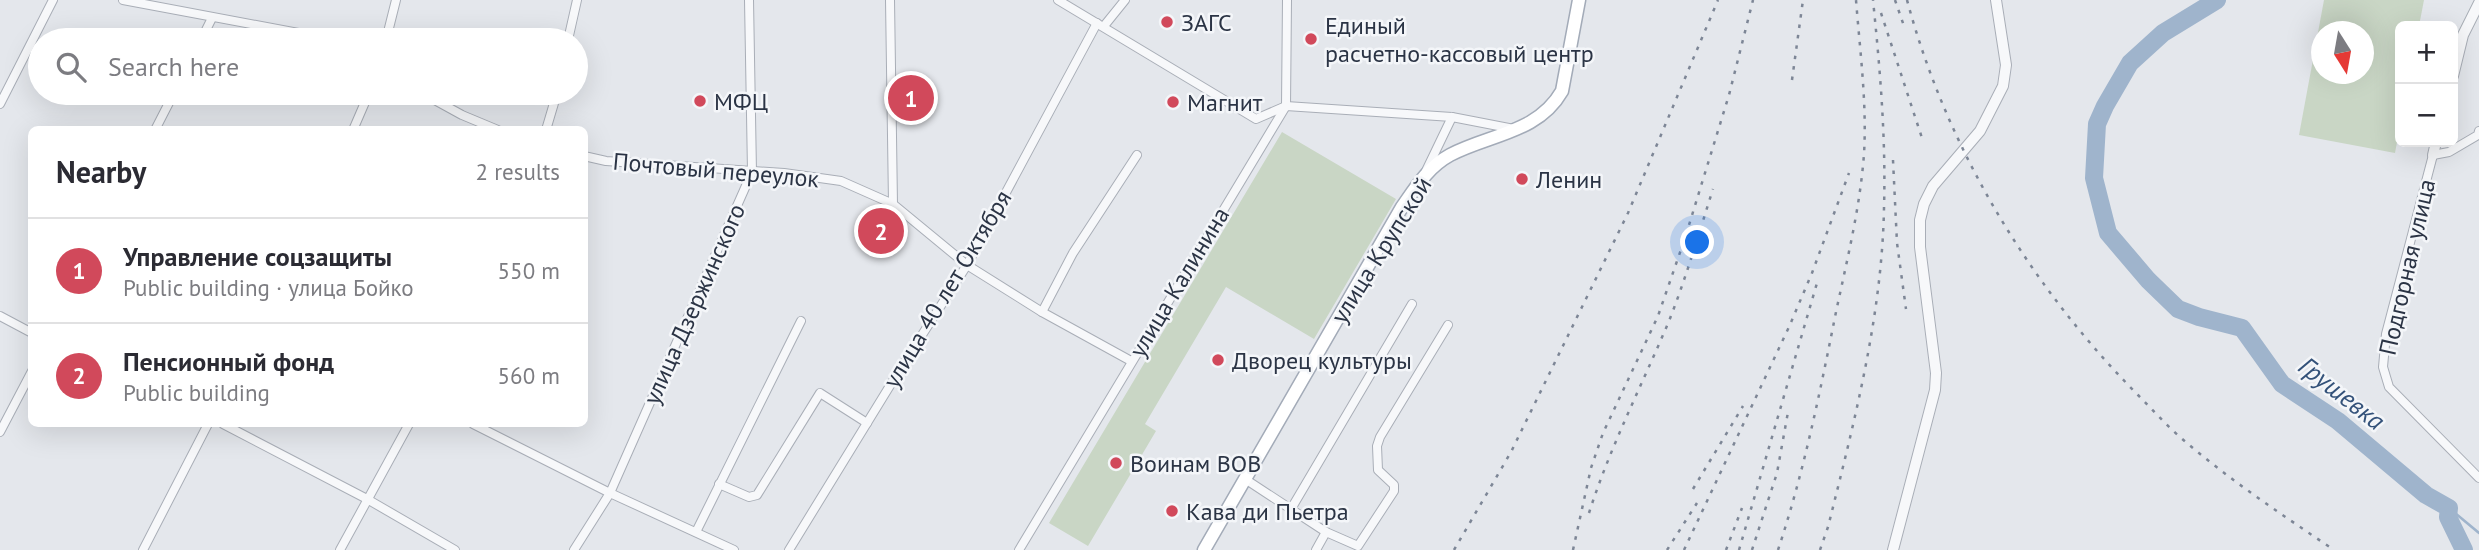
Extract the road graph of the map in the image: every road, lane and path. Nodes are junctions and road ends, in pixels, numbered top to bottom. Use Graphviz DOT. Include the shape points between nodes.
graph roads {
  1 [pos="53,0"];
  2 [pos="123,0"];
  3 [pos="396,0"];
  4 [pos="578,0"];
  5 [pos="749,0"];
  6 [pos="890,0"];
  7 [pos="1058,0"];
  8 [pos="1125,0"];
  9 [pos="1287,0"];
  10 [pos="1579,0"];
  11 [pos="1996,0"];
  12 [pos="2479,3"];
  13 [pos="212,18"];
  14 [pos="1101,25"];
  15 [pos="39,28"];
  16 [pos="207,28"];
  17 [pos="269,28"];
  18 [pos="389,28"];
  19 [pos="571,28"];
  20 [pos="28,49"];
  21 [pos="2458,56"];
  22 [pos="0,104"];
  23 [pos="168,105"];
  24 [pos="364,105"];
  25 [pos="445,105"];
  26 [pos="553,105"];
  27 [pos="1286,106"];
  28 [pos="1452,117"];
  29 [pos="157,126"];
  30 [pos="355,126"];
  31 [pos="489,126"];
  32 [pos="547,126"];
  33 [pos="1517,130"];
  34 [pos="2479,131"];
  35 [pos="2435,147"];
  36 [pos="1137,155"];
  37 [pos="2433,155"];
  38 [pos="588,157"];
  39 [pos="752,172"];
  40 [pos="1424,174"];
  41 [pos="893,204"];
  42 [pos="967,265"];
  43 [pos="1412,304"];
  44 [pos="1042,312"];
  45 [pos="0,316"];
  46 [pos="801,321"];
  47 [pos="1448,324"];
  48 [pos="28,331"];
  49 [pos="1131,361"];
  50 [pos="28,380"];
  51 [pos="867,423"];
  52 [pos="206,427"];
  53 [pos="229,427"];
  54 [pos="407,427"];
  55 [pos="479,427"];
  56 [pos="0,432"];
  57 [pos="2479,478"];
  58 [pos="1245,479"];
  59 [pos="719,484"];
  60 [pos="610,493"];
  61 [pos="367,499"];
  62 [pos="1291,509"];
  63 [pos="696,531"];
  64 [pos="1326,532"];
  65 [pos="143,550"];
  66 [pos="340,550"];
  67 [pos="455,550"];
  68 [pos="574,550"];
  69 [pos="734,550"];
  70 [pos="789,550"];
  71 [pos="1019,550"];
  72 [pos="1204,550"];
  73 [pos="1316,550"];
  74 [pos="1893,550"];
  1 -- 15 [label="street"];
  2 -- 13 [label="street"];
  3 -- 18 [label="street"];
  4 -- 19 [label="street"];
  5 -- 39 [label="street, улица Дзержинского"];
  6 -- 41 [label="street"];
  7 -- 14 [label="street"];
  8 -- 14 [label="street, улица 40 лет Октября"];
  9 -- 27 [label="street"];
  10 -- 33 [label="main road, улица Крупской" via="1562,91 1545,113"];
  11 -- 74 [label="street" via="2006,65 2003,86 1980,131 1933,186 1920,220 1937,373"];
  12 -- 21 [label="street"];
  13 -- 16 [label="street"];
  13 -- 17 [label="street"];
  14 -- 27 [label="street" via="1255,119"];
  14 -- 42 [label="street, улица 40 лет Октября"];
  20 -- 22 [label="street"];
  23 -- 29 [label="street"];
  24 -- 30 [label="street"];
  25 -- 31 [label="street"];
  26 -- 32 [label="street"];
  27 -- 28 [label="street"];
  27 -- 49 [label="street, улица Калинина"];
  28 -- 33 [label="street"];
  28 -- 40 [label="street"];
  33 -- 40 [label="main road, улица Крупской" via="1450,155"];
  34 -- 37 [label="street, Подгорная улица" via="2449,152"];
  35 -- 37 [label="street"];
  36 -- 44 [label="street" via="1073,253"];
  37 -- 57 [label="street, Подгорная улица" via="2386,334 2384,367 2389,387"];
  38 -- 39 [label="street, Почтовый переулок"];
  39 -- 41 [label="street, Почтовый переулок" via="841,181"];
  39 -- 60 [label="street, улица Дзержинского"];
  40 -- 58 [label="main road, улица Крупской"];
  41 -- 42 [label="street, Почтовый переулок"];
  42 -- 44 [label="street, Почтовый переулок"];
  42 -- 51 [label="street, улица 40 лет Октября"];
  43 -- 62 [label="street"];
  44 -- 49 [label="street, Почтовый переулок"];
  45 -- 48 [label="street"];
  46 -- 59 [label="street"];
  47 -- 64 [label="street" via="1377,446 1378,470 1394,485 1394,491 1357,547"];
  49 -- 71 [label="street, улица Калинина"];
  50 -- 56 [label="street"];
  51 -- 59 [label="street" via="820,393 757,495 748,497"];
  51 -- 70 [label="street, улица 40 лет Октября"];
  52 -- 65 [label="street"];
  53 -- 61 [label="street"];
  54 -- 61 [label="street"];
  55 -- 60 [label="street"];
  58 -- 62 [label="street"];
  58 -- 72 [label="main road, улица Крупской"];
  59 -- 63 [label="street"];
  60 -- 63 [label="street"];
  60 -- 68 [label="street, улица Дзержинского"];
  61 -- 66 [label="street"];
  61 -- 67 [label="street"];
  62 -- 64 [label="street"];
  63 -- 69 [label="street"];
  64 -- 73 [label="street"];
}
